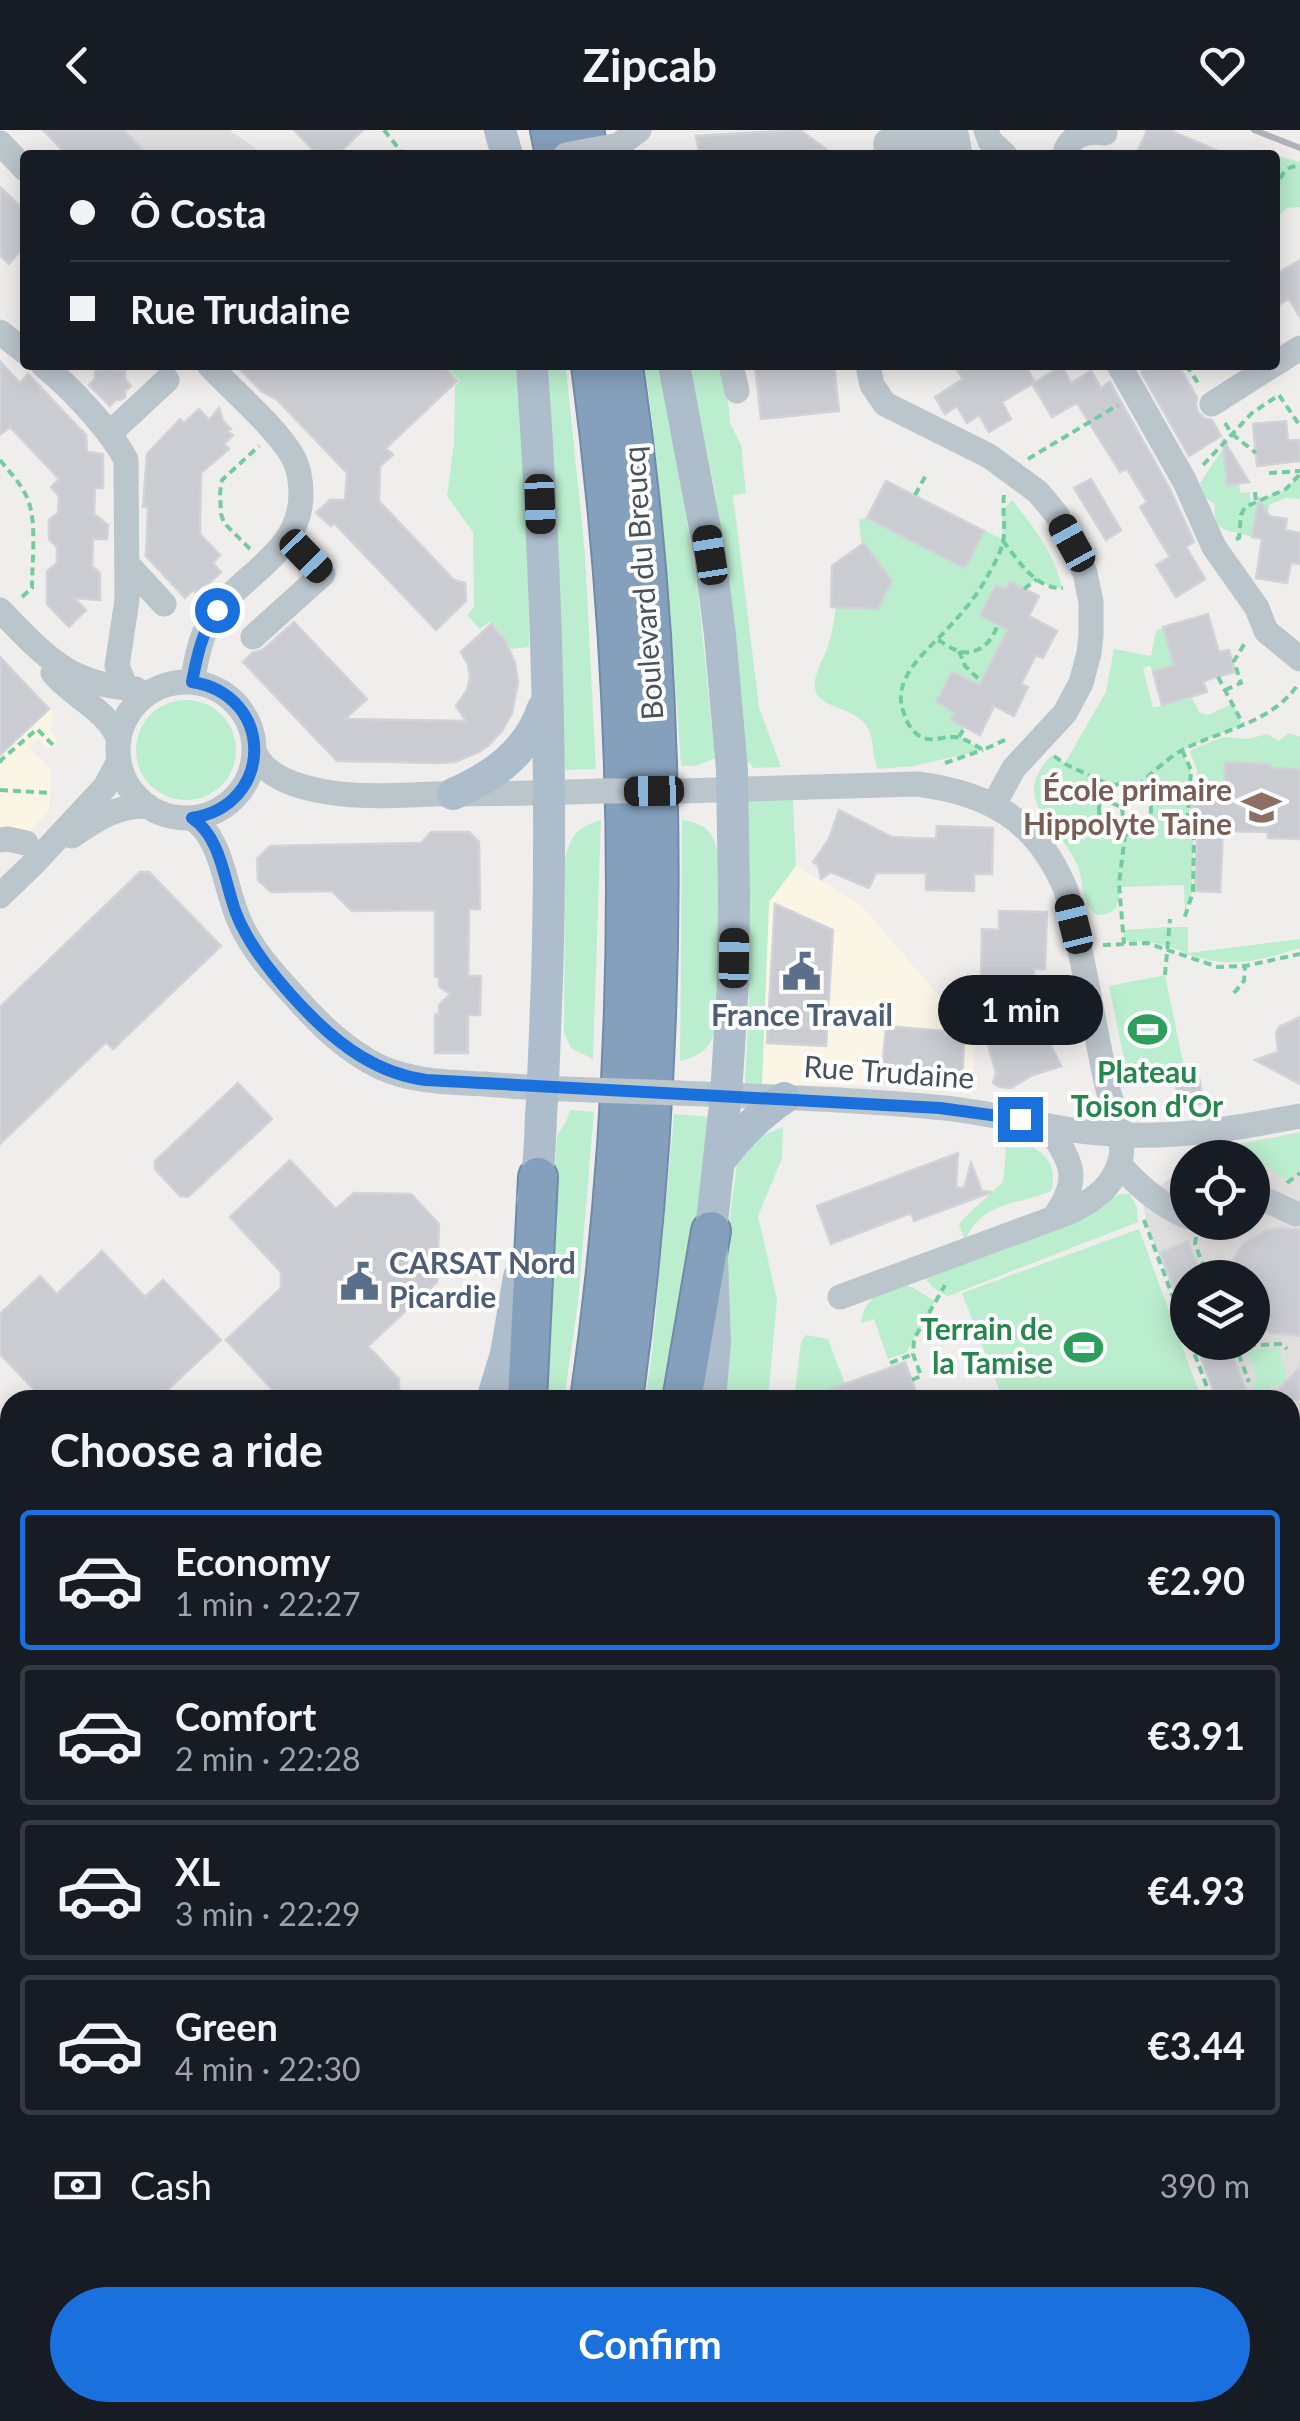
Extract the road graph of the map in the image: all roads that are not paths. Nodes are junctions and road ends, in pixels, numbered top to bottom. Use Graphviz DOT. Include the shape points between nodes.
graph roads {
  1 [pos="639,130"];
  2 [pos="948,130"];
  3 [pos="1105,133"];
  4 [pos="0,143"];
  5 [pos="592,150"];
  6 [pos="959,150"];
  7 [pos="1066,150"];
  8 [pos="20,165"];
  9 [pos="0,332"];
  10 [pos="20,348"];
  11 [pos="51,370"];
  12 [pos="214,370"];
  13 [pos="532,370"];
  14 [pos="592,370"];
  15 [pos="625,370"];
  16 [pos="675,370"];
  17 [pos="732,370"];
  18 [pos="869,370"];
  19 [pos="1122,370"];
  20 [pos="1273,370"];
  21 [pos="167,380"];
  22 [pos="737,391"];
  23 [pos="1212,404"];
  24 [pos="109,434"];
  25 [pos="289,538"];
  26 [pos="128,565"];
  27 [pos="164,604"];
  28 [pos="2,612"];
  29 [pos="252,636"];
  30 [pos="29,640"];
  31 [pos="1300,659"];
  32 [pos="122,678"];
  33 [pos="192,682"];
  34 [pos="165,685"];
  35 [pos="547,689"];
  36 [pos="119,751"];
  37 [pos="254,753"];
  38 [pos="732,790"];
  39 [pos="547,793"];
  40 [pos="453,794"];
  41 [pos="994,804"];
  42 [pos="148,806"];
  43 [pos="192,818"];
  44 [pos="21,848"];
  45 [pos="0,896"];
  46 [pos="543,1088"];
  47 [pos="726,1096"];
  48 [pos="784,1098"];
  49 [pos="1113,1108"];
  50 [pos="1300,1116"];
  51 [pos="1046,1125"];
  52 [pos="1121,1135"];
  53 [pos="719,1162"];
  54 [pos="1118,1164"];
  55 [pos="538,1177"];
  56 [pos="1270,1201"];
  57 [pos="1170,1204"];
  58 [pos="1296,1214"];
  59 [pos="1054,1217"];
  60 [pos="712,1231"];
  61 [pos="840,1297"];
  62 [pos="495,1390"];
  63 [pos="527,1390"];
  64 [pos="591,1390"];
  65 [pos="624,1390"];
  66 [pos="684,1390"];
  67 [pos="711,1390"];
  1 -- 5 [label="street, bridge" via="619,145"];
  2 -- 6 [label="street" via="886,142 886,149 958,137"];
  3 -- 7 [label="street" via="1076,136"];
  4 -- 8 [label="street"];
  9 -- 10 [label="street"];
  11 -- 24 [label="street"];
  12 -- 25 [label="street" via="293,457 302,498"];
  13 -- 35 [label="main road"];
  14 -- 64 [label="highway, Boulevard du Breucq" via="620,670 626,895 617,1131"];
  15 -- 65 [label="highway, Boulevard du Breucq" via="651,640 658,894 646,1188"];
  16 -- 38 [label="main road" via="710,555"];
  17 -- 22 [label="street"];
  18 -- 41 [label="street" via="885,404 989,456 1038,492 1072,543 1088,587 1086,669 1066,713 1014,768"];
  19 -- 31 [label="street" via="1214,547 1266,630"];
  20 -- 23 [label="street"];
  21 -- 24 [label="street"];
  24 -- 26 [label="street" via="126,460"];
  25 -- 29 [label="street" via="323,574"];
  25 -- 33 [label="street" via="210,620"];
  26 -- 27 [label="street"];
  26 -- 32 [label="street"];
  28 -- 30 [label="street"];
  30 -- 34 [label="street" via="82,678 129,688"];
  30 -- 36 [label="street" via="56,678 110,722"];
  33 -- 34 [label="street"];
  33 -- 37 [label="street" via="234,701 250,725"];
  34 -- 36 [label="street" via="138,702"];
  35 -- 39 [label="main road"];
  35 -- 40 [label="main road" via="519,751"];
  36 -- 42 [label="street" via="131,790"];
  36 -- 44 [label="street" via="105,787"];
  37 -- 40 [label="street" via="272,774 325,792"];
  37 -- 43 [label="street" via="236,797"];
  38 -- 39 [label="street, bridge"];
  38 -- 41 [label="street" via="917,784"];
  38 -- 47 [label="main road" via="734,950"];
  39 -- 40 [label="street"];
  39 -- 46 [label="main road"];
  41 -- 49 [label="street" via="1044,849 1066,890"];
  42 -- 43 [label="street"];
  42 -- 44 [label="street" via="111,812"];
  43 -- 46 [label="street, Rue Trudaine" via="212,840 253,946 340,1042 411,1078"];
  44 -- 45 [label="street"];
  46 -- 47 [label="street, Rue Trudaine, bridge"];
  46 -- 55 [label="main road"];
  47 -- 48 [label="street, Rue Trudaine"];
  47 -- 53 [label="main road"];
  48 -- 51 [label="street, Rue Trudaine" via="940,1108"];
  48 -- 53 [label="main road"];
  49 -- 51 [label="street, Rue Trudaine"];
  49 -- 52 [label="street"];
  50 -- 52 [label="street, Rue Trudaine" via="1203,1133"];
  51 -- 52 [label="street, Rue Trudaine"];
  51 -- 59 [label="street" via="1071,1167 1071,1183"];
  52 -- 54 [label="street"];
  53 -- 60 [label="main road"];
  54 -- 57 [label="street" via="1138,1186"];
  54 -- 59 [label="street" via="1100,1195"];
  55 -- 62 [label="main road"];
  55 -- 63 [label="highway"];
  56 -- 58 [label="street"];
  59 -- 61 [label="street"];
  60 -- 66 [label="highway"];
  60 -- 67 [label="main road"];
}
